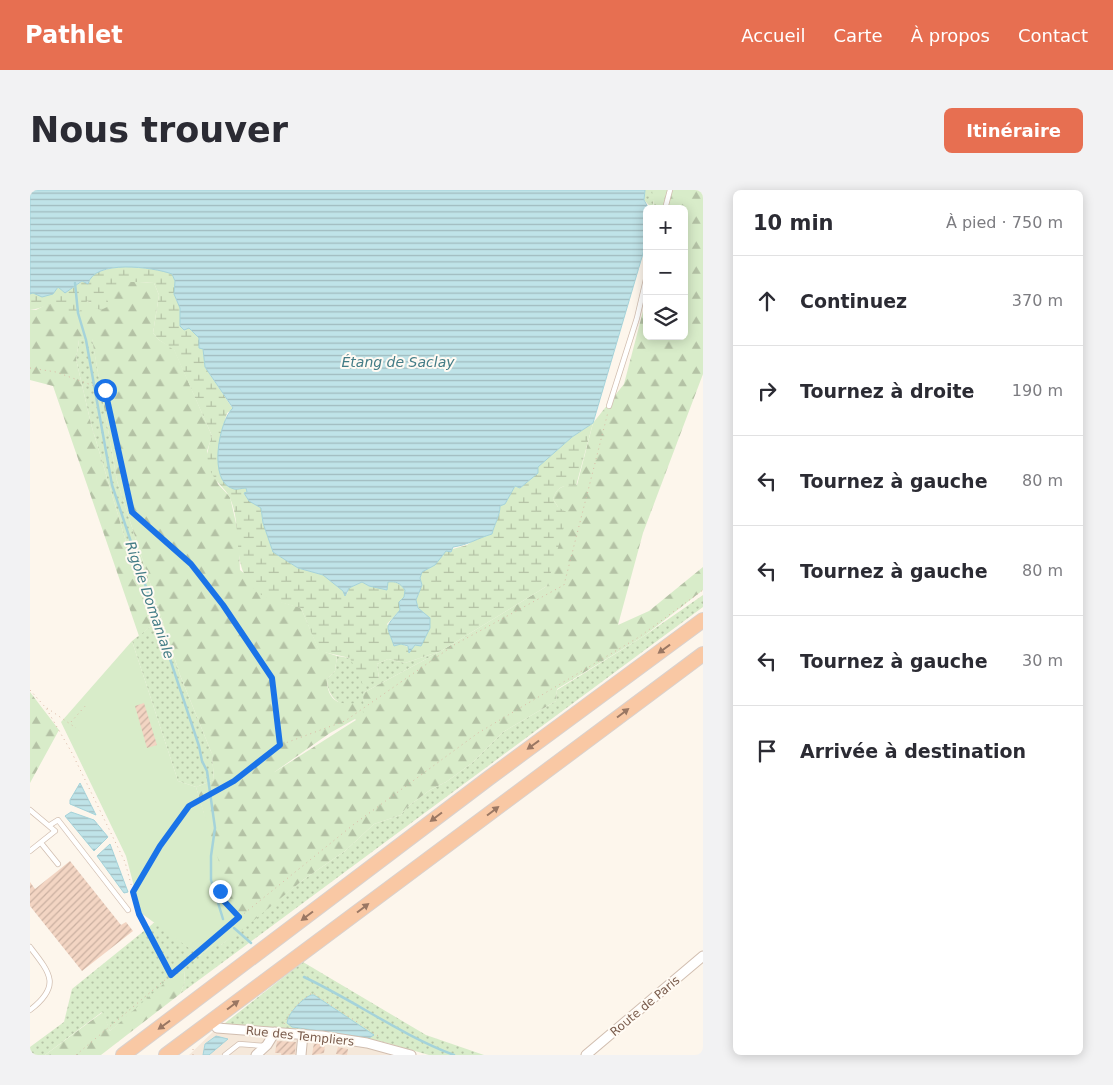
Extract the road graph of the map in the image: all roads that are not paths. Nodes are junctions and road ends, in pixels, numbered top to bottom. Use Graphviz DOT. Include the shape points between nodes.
graph roads {
  1 [pos="670,190"];
  2 [pos="666,205"];
  3 [pos="643,292"];
  4 [pos="610,406"];
  5 [pos="703,620"];
  6 [pos="703,654"];
  7 [pos="30,810"];
  8 [pos="50,825"];
  9 [pos="41,843"];
  10 [pos="30,851"];
  11 [pos="58,864"];
  12 [pos="128,910"];
  13 [pos="30,947"];
  14 [pos="703,956"];
  15 [pos="30,1010"];
  16 [pos="218,1028"];
  17 [pos="277,1032"];
  18 [pos="303,1034"];
  19 [pos="266,1046"];
  20 [pos="400,1054"];
  21 [pos="123,1055"];
  22 [pos="166,1055"];
  23 [pos="224,1055"];
  24 [pos="256,1055"];
  25 [pos="301,1055"];
  26 [pos="411,1055"];
  27 [pos="586,1055"];
  1 -- 2 [label="lane"];
  3 -- 4 [label="lane"];
  5 -- 21 [label="highway, one-way"];
  22 -- 6 [label="highway, one-way"];
  7 -- 8 [label="lane"];
  8 -- 9 [label="lane" via="55,831"];
  8 -- 12 [label="lane" via="58,820"];
  9 -- 10 [label="lane"];
  9 -- 11 [label="lane"];
  13 -- 15 [label="lane" via="47,969 50,984 45,999"];
  14 -- 27 [label="street, Route de Paris"];
  16 -- 17 [label="street, Rue des Templiers"];
  17 -- 18 [label="street, Rue des Templiers"];
  17 -- 19 [label="street"];
  18 -- 20 [label="street, Rue des Templiers" via="367,1043"];
  18 -- 25 [label="street"];
  19 -- 23 [label="lane" via="239,1044"];
  19 -- 24 [label="street"];
  20 -- 26 [label="street, Rue des Templiers"];
}
